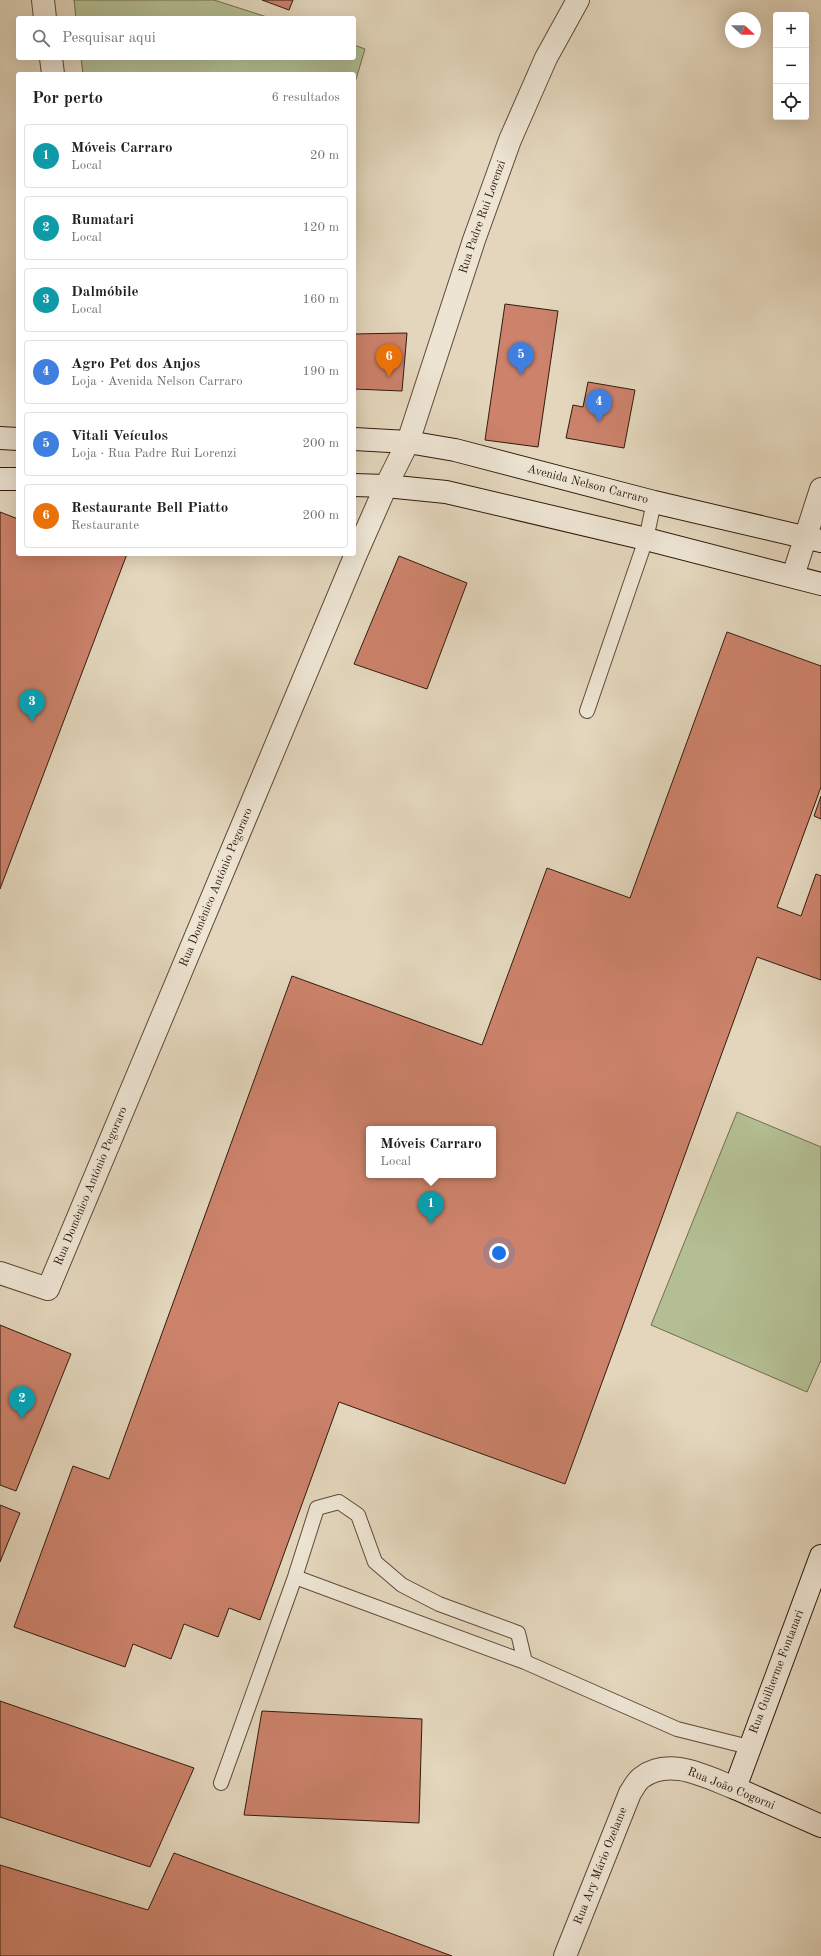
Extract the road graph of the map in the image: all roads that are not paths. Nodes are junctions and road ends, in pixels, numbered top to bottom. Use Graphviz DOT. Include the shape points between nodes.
graph roads {
  1 [pos="43,0"];
  2 [pos="578,0"];
  3 [pos="45,16"];
  4 [pos="51,60"];
  5 [pos="53,72"];
  6 [pos="0,438"];
  7 [pos="16,439"];
  8 [pos="356,439"];
  9 [pos="408,442"];
  10 [pos="0,478"];
  11 [pos="16,479"];
  12 [pos="356,485"];
  13 [pos="386,486"];
  14 [pos="821,489"];
  15 [pos="654,502"];
  16 [pos="646,539"];
  17 [pos="813,539"];
  18 [pos="793,576"];
  19 [pos="821,584"];
  20 [pos="587,711"];
  21 [pos="0,1273"];
  22 [pos="821,1556"];
  23 [pos="295,1577"];
  24 [pos="525,1662"];
  25 [pos="749,1747"];
  26 [pos="640,1779"];
  27 [pos="221,1783"];
  28 [pos="735,1788"];
  29 [pos="821,1826"];
  30 [pos="564,1956"];
  1 -- 3 [label="street"];
  2 -- 9 [label="street, Rua Padre Rui Lorenzi" via="546,58 510,140 469,255"];
  4 -- 5 [label="street"];
  6 -- 7 [label="street"];
  8 -- 9 [label="street, Avenida Nelson Carraro"];
  9 -- 13 [label="street, Rua Padre Rui Lorenzi"];
  9 -- 15 [label="street, Avenida Nelson Carraro" via="455,450"];
  10 -- 11 [label="street"];
  12 -- 13 [label="street"];
  13 -- 16 [label="street" via="446,492"];
  13 -- 21 [label="street, Rua Domênico Antônio Pegoraro" via="48,1289"];
  14 -- 17 [label="street"];
  15 -- 16 [label="lane"];
  15 -- 17 [label="street, Avenida Nelson Carraro"];
  16 -- 18 [label="street"];
  16 -- 20 [label="lane"];
  17 -- 18 [label="street"];
  18 -- 19 [label="street"];
  22 -- 25 [label="street, Rua Guilherme Fontanari"];
  23 -- 24 [label="lane"];
  23 -- 24 [label="lane" via="317,1508 339,1502 358,1515 375,1562 402,1585 438,1604 518,1634"];
  23 -- 27 [label="lane"];
  24 -- 25 [label="lane" via="677,1729"];
  25 -- 28 [label="street, Rua Guilherme Fontanari"];
  26 -- 28 [label="street, Rua João Cogorni" via="655,1771 672,1768"];
  26 -- 30 [label="street, Rua Ary Mário Ozelame" via="630,1793"];
  28 -- 29 [label="street, Rua João Cogorni"];
}
